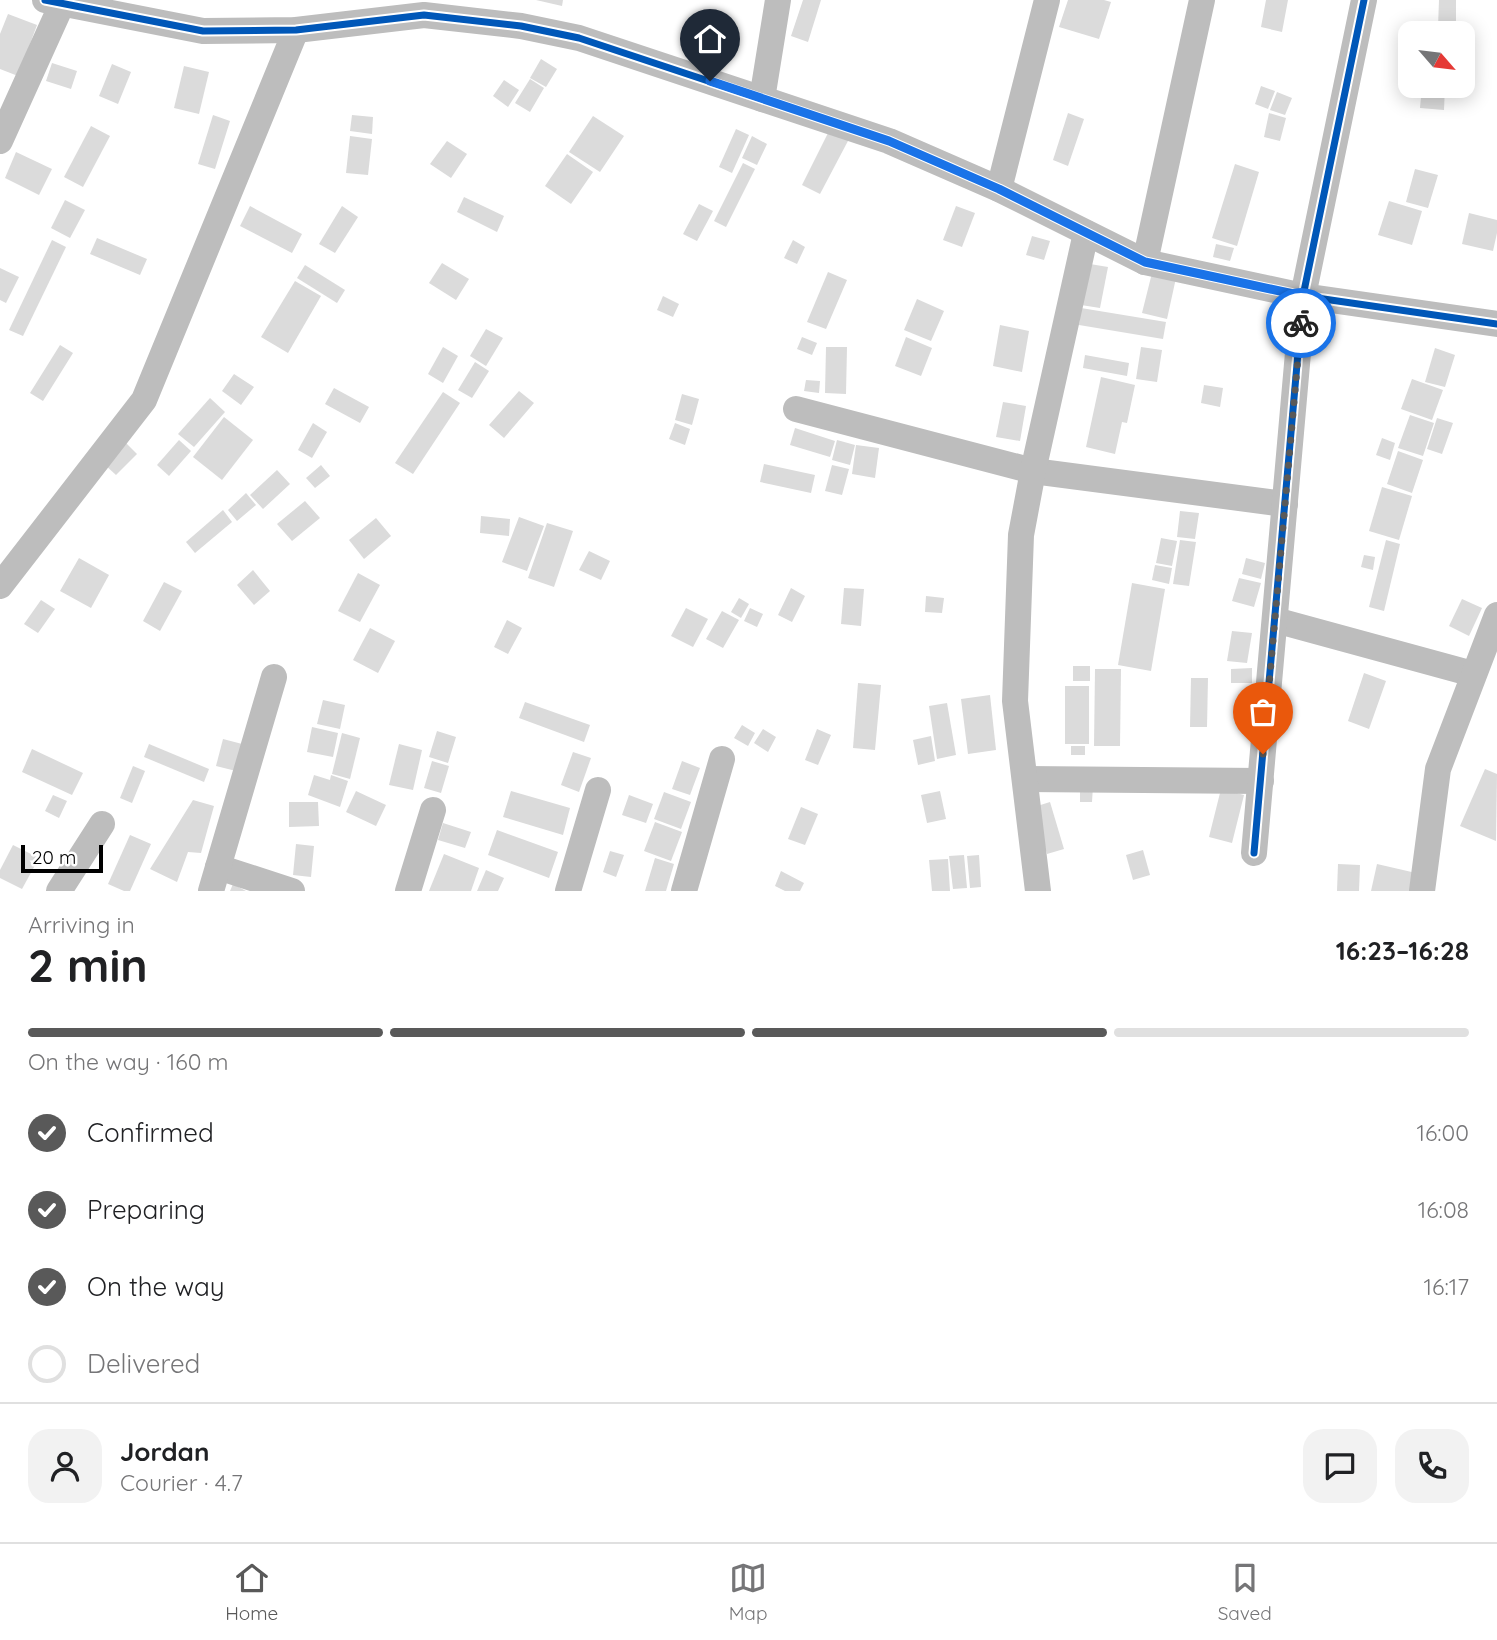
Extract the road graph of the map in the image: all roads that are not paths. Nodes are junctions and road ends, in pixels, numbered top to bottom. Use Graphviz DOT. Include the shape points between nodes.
graph roads {
  1 [pos="778,0"];
  2 [pos="1047,0"];
  3 [pos="1202,0"];
  4 [pos="1364,0"];
  5 [pos="64,3"];
  6 [pos="296,30"];
  7 [pos="762,99"];
  8 [pos="0,141"];
  9 [pos="999,189"];
  10 [pos="1086,233"];
  11 [pos="1145,262"];
  12 [pos="1303,296"];
  13 [pos="1497,324"];
  14 [pos="796,409"];
  15 [pos="1033,471"];
  16 [pos="1285,504"];
  17 [pos="0,586"];
  18 [pos="1497,615"];
  19 [pos="1275,620"];
  20 [pos="1473,674"];
  21 [pos="274,677"];
  22 [pos="722,759"];
  23 [pos="1025,779"];
  24 [pos="1261,781"];
  25 [pos="598,790"];
  26 [pos="433,810"];
  27 [pos="102,824"];
  28 [pos="1254,853"];
  29 [pos="215,879"];
  30 [pos="59,891"];
  31 [pos="292,891"];
  32 [pos="408,891"];
  33 [pos="568,891"];
  34 [pos="684,891"];
  35 [pos="1038,891"];
  36 [pos="1422,891"];
  1 -- 7 [label="street"];
  2 -- 9 [label="street"];
  3 -- 11 [label="street"];
  4 -- 12 [label="street"];
  5 -- 6 [label="street" via="203,31"];
  5 -- 8 [label="street"];
  6 -- 7 [label="street" via="424,15 521,26 579,38"];
  6 -- 17 [label="street" via="144,400"];
  7 -- 9 [label="street" via="889,141"];
  9 -- 10 [label="street"];
  10 -- 11 [label="street"];
  10 -- 15 [label="street"];
  11 -- 12 [label="street"];
  12 -- 13 [label="street"];
  12 -- 16 [label="street"];
  14 -- 15 [label="street"];
  15 -- 16 [label="street"];
  15 -- 23 [label="street" via="1021,535 1015,701"];
  16 -- 19 [label="street"];
  18 -- 20 [label="street"];
  19 -- 20 [label="street"];
  19 -- 24 [label="street"];
  20 -- 36 [label="street" via="1438,769"];
  21 -- 29 [label="street"];
  22 -- 34 [label="street"];
  23 -- 24 [label="street"];
  23 -- 35 [label="street"];
  24 -- 28 [label="street"];
  25 -- 33 [label="street"];
  26 -- 32 [label="street"];
  27 -- 30 [label="street"];
  29 -- 31 [label="street"];
}
